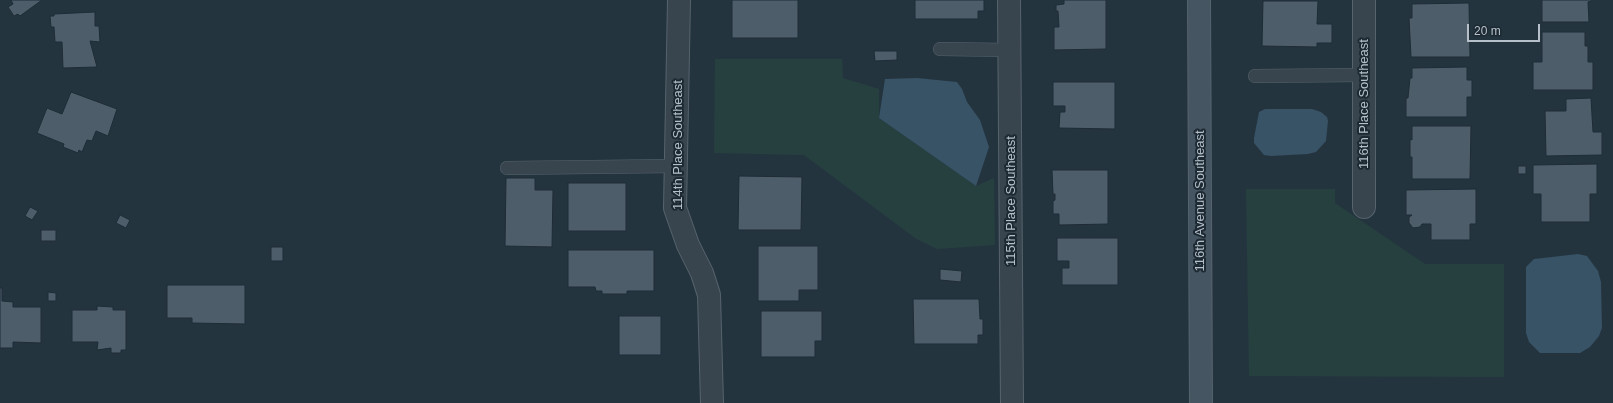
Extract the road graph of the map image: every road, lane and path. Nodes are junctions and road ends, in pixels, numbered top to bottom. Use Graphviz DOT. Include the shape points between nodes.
graph roads {
  1 [pos="679,0"];
  2 [pos="1009,0"];
  3 [pos="1199,0"];
  4 [pos="1364,0"];
  5 [pos="940,49"];
  6 [pos="1009,50"];
  7 [pos="1364,75"];
  8 [pos="1255,76"];
  9 [pos="676,166"];
  10 [pos="507,168"];
  11 [pos="1364,208"];
  12 [pos="712,403"];
  13 [pos="1012,403"];
  14 [pos="1201,403"];
  1 -- 9 [label="street, 114th Place Southeast"];
  2 -- 6 [label="street, 115th Place Southeast"];
  3 -- 14 [label="main road, 116th Avenue Southeast"];
  4 -- 7 [label="street, 116th Place Southeast"];
  5 -- 6 [label="lane"];
  6 -- 13 [label="street, 115th Place Southeast"];
  7 -- 8 [label="lane"];
  7 -- 11 [label="street, 116th Place Southeast"];
  9 -- 10 [label="lane"];
  9 -- 12 [label="street, 114th Place Southeast" via="675,208 709,296"];
}
